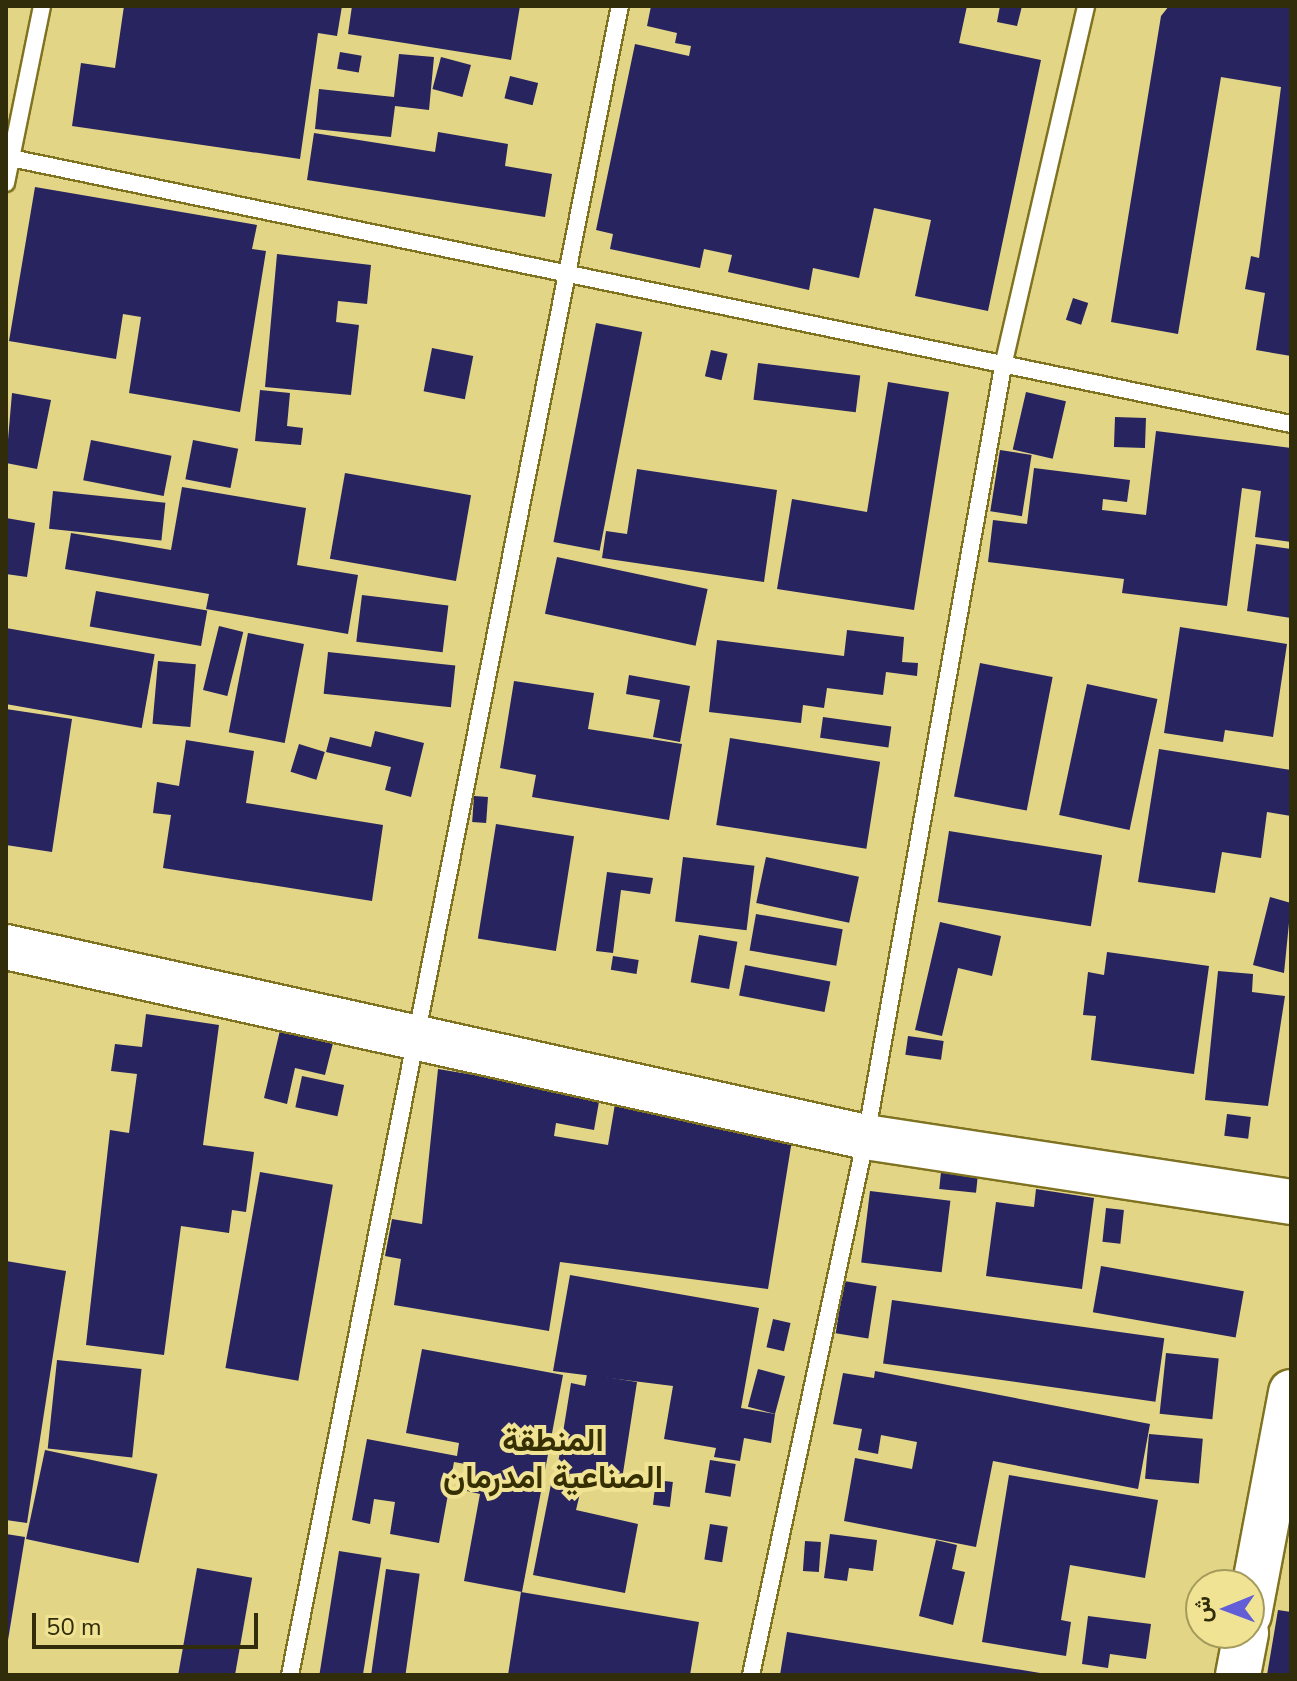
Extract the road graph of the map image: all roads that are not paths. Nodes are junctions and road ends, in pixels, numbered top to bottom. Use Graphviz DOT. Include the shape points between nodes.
graph roads {
  1 [pos="42,6"];
  2 [pos="620,6"];
  3 [pos="1086,6"];
  4 [pos="8,158"];
  5 [pos="6,183"];
  6 [pos="566,273"];
  7 [pos="1003,366"];
  8 [pos="1291,424"];
  9 [pos="6,947"];
  10 [pos="417,1037"];
  11 [pos="866,1137"];
  12 [pos="1291,1202"];
  13 [pos="1291,1392"];
  14 [pos="1258,1569"];
  15 [pos="1243,1649"];
  16 [pos="290,1675"];
  17 [pos="751,1675"];
  18 [pos="1238,1675"];
  1 -- 4 [label="lane"];
  2 -- 6 [label="lane"];
  3 -- 7 [label="lane"];
  4 -- 5 [label="lane"];
  4 -- 6 [label="lane"];
  6 -- 7 [label="lane"];
  6 -- 10 [label="lane"];
  7 -- 8 [label="lane"];
  7 -- 11 [label="lane"];
  9 -- 10 [label="street"];
  10 -- 11 [label="street"];
  10 -- 16 [label="lane"];
  11 -- 12 [label="street"];
  11 -- 17 [label="lane"];
  13 -- 14 [label="street"];
  15 -- 18 [label="street"];
}
